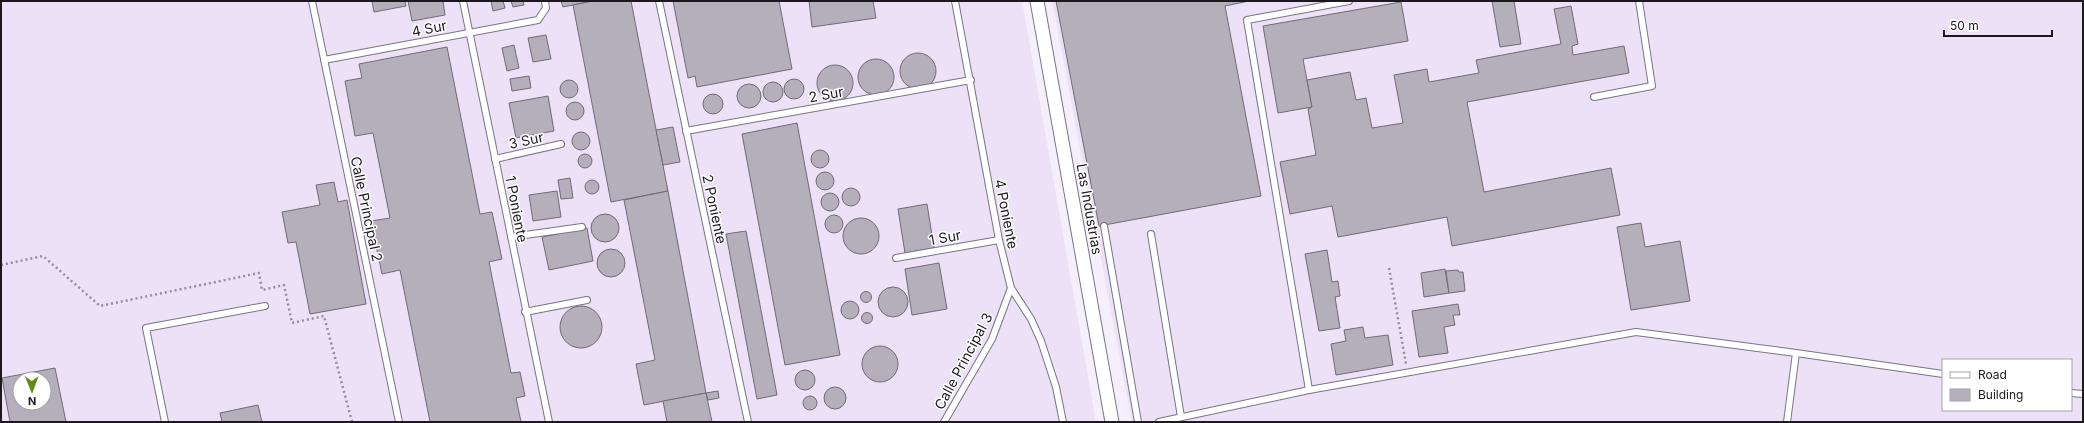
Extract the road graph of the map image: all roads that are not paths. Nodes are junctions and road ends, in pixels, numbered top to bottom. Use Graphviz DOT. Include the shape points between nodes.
graph roads {
  1 [pos="312,1"];
  2 [pos="463,1"];
  3 [pos="545,1"];
  4 [pos="659,1"];
  5 [pos="956,1"];
  6 [pos="1037,1"];
  7 [pos="1349,1"];
  8 [pos="1639,1"];
  9 [pos="470,32"];
  10 [pos="324,60"];
  11 [pos="971,80"];
  12 [pos="1594,97"];
  13 [pos="686,131"];
  14 [pos="561,144"];
  15 [pos="495,159"];
  16 [pos="1104,226"];
  17 [pos="582,227"];
  18 [pos="1151,234"];
  19 [pos="510,237"];
  20 [pos="999,240"];
  21 [pos="896,258"];
  22 [pos="1011,288"];
  23 [pos="587,300"];
  24 [pos="265,306"];
  25 [pos="525,312"];
  26 [pos="1796,352"];
  27 [pos="1942,374"];
  28 [pos="1309,390"];
  29 [pos="2072,393"];
  30 [pos="2083,394"];
  31 [pos="1181,417"];
  32 [pos="165,422"];
  33 [pos="399,422"];
  34 [pos="549,422"];
  35 [pos="748,422"];
  36 [pos="944,422"];
  37 [pos="1063,422"];
  38 [pos="1112,422"];
  39 [pos="1138,422"];
  40 [pos="1159,422"];
  41 [pos="1787,422"];
  1 -- 10 [label="lane, Calle Principal 2"];
  2 -- 9 [label="lane, 1 Poniente"];
  3 -- 9 [label="lane, 4 Sur" via="546,8 538,20"];
  4 -- 13 [label="lane, 2 Poniente"];
  5 -- 11 [label="lane, 4 Poniente"];
  6 -- 38 [label="street, Las Industrias"];
  7 -- 28 [label="lane" via="1247,20"];
  8 -- 12 [label="lane" via="1652,86"];
  9 -- 10 [label="lane, 4 Sur"];
  9 -- 15 [label="lane, 1 Poniente"];
  10 -- 33 [label="lane, Calle Principal 2"];
  11 -- 13 [label="lane, 2 Sur"];
  11 -- 20 [label="lane, 4 Poniente"];
  13 -- 35 [label="lane, 2 Poniente"];
  14 -- 15 [label="lane, 3 Sur"];
  15 -- 19 [label="lane, 1 Poniente"];
  16 -- 39 [label="lane"];
  17 -- 19 [label="lane"];
  18 -- 31 [label="lane"];
  19 -- 25 [label="lane, 1 Poniente"];
  20 -- 21 [label="lane, 1 Sur"];
  20 -- 22 [label="lane, 4 Poniente"];
  22 -- 36 [label="lane, Calle Principal 3" via="992,339"];
  22 -- 37 [label="lane, 4 Poniente" via="1041,341 1056,387"];
  23 -- 25 [label="lane"];
  24 -- 32 [label="lane" via="146,328"];
  25 -- 34 [label="lane, 1 Poniente"];
  26 -- 27 [label="lane"];
  26 -- 28 [label="lane" via="1636,332"];
  26 -- 41 [label="lane"];
  28 -- 31 [label="lane"];
  29 -- 30 [label="lane"];
  31 -- 40 [label="lane"];
}
